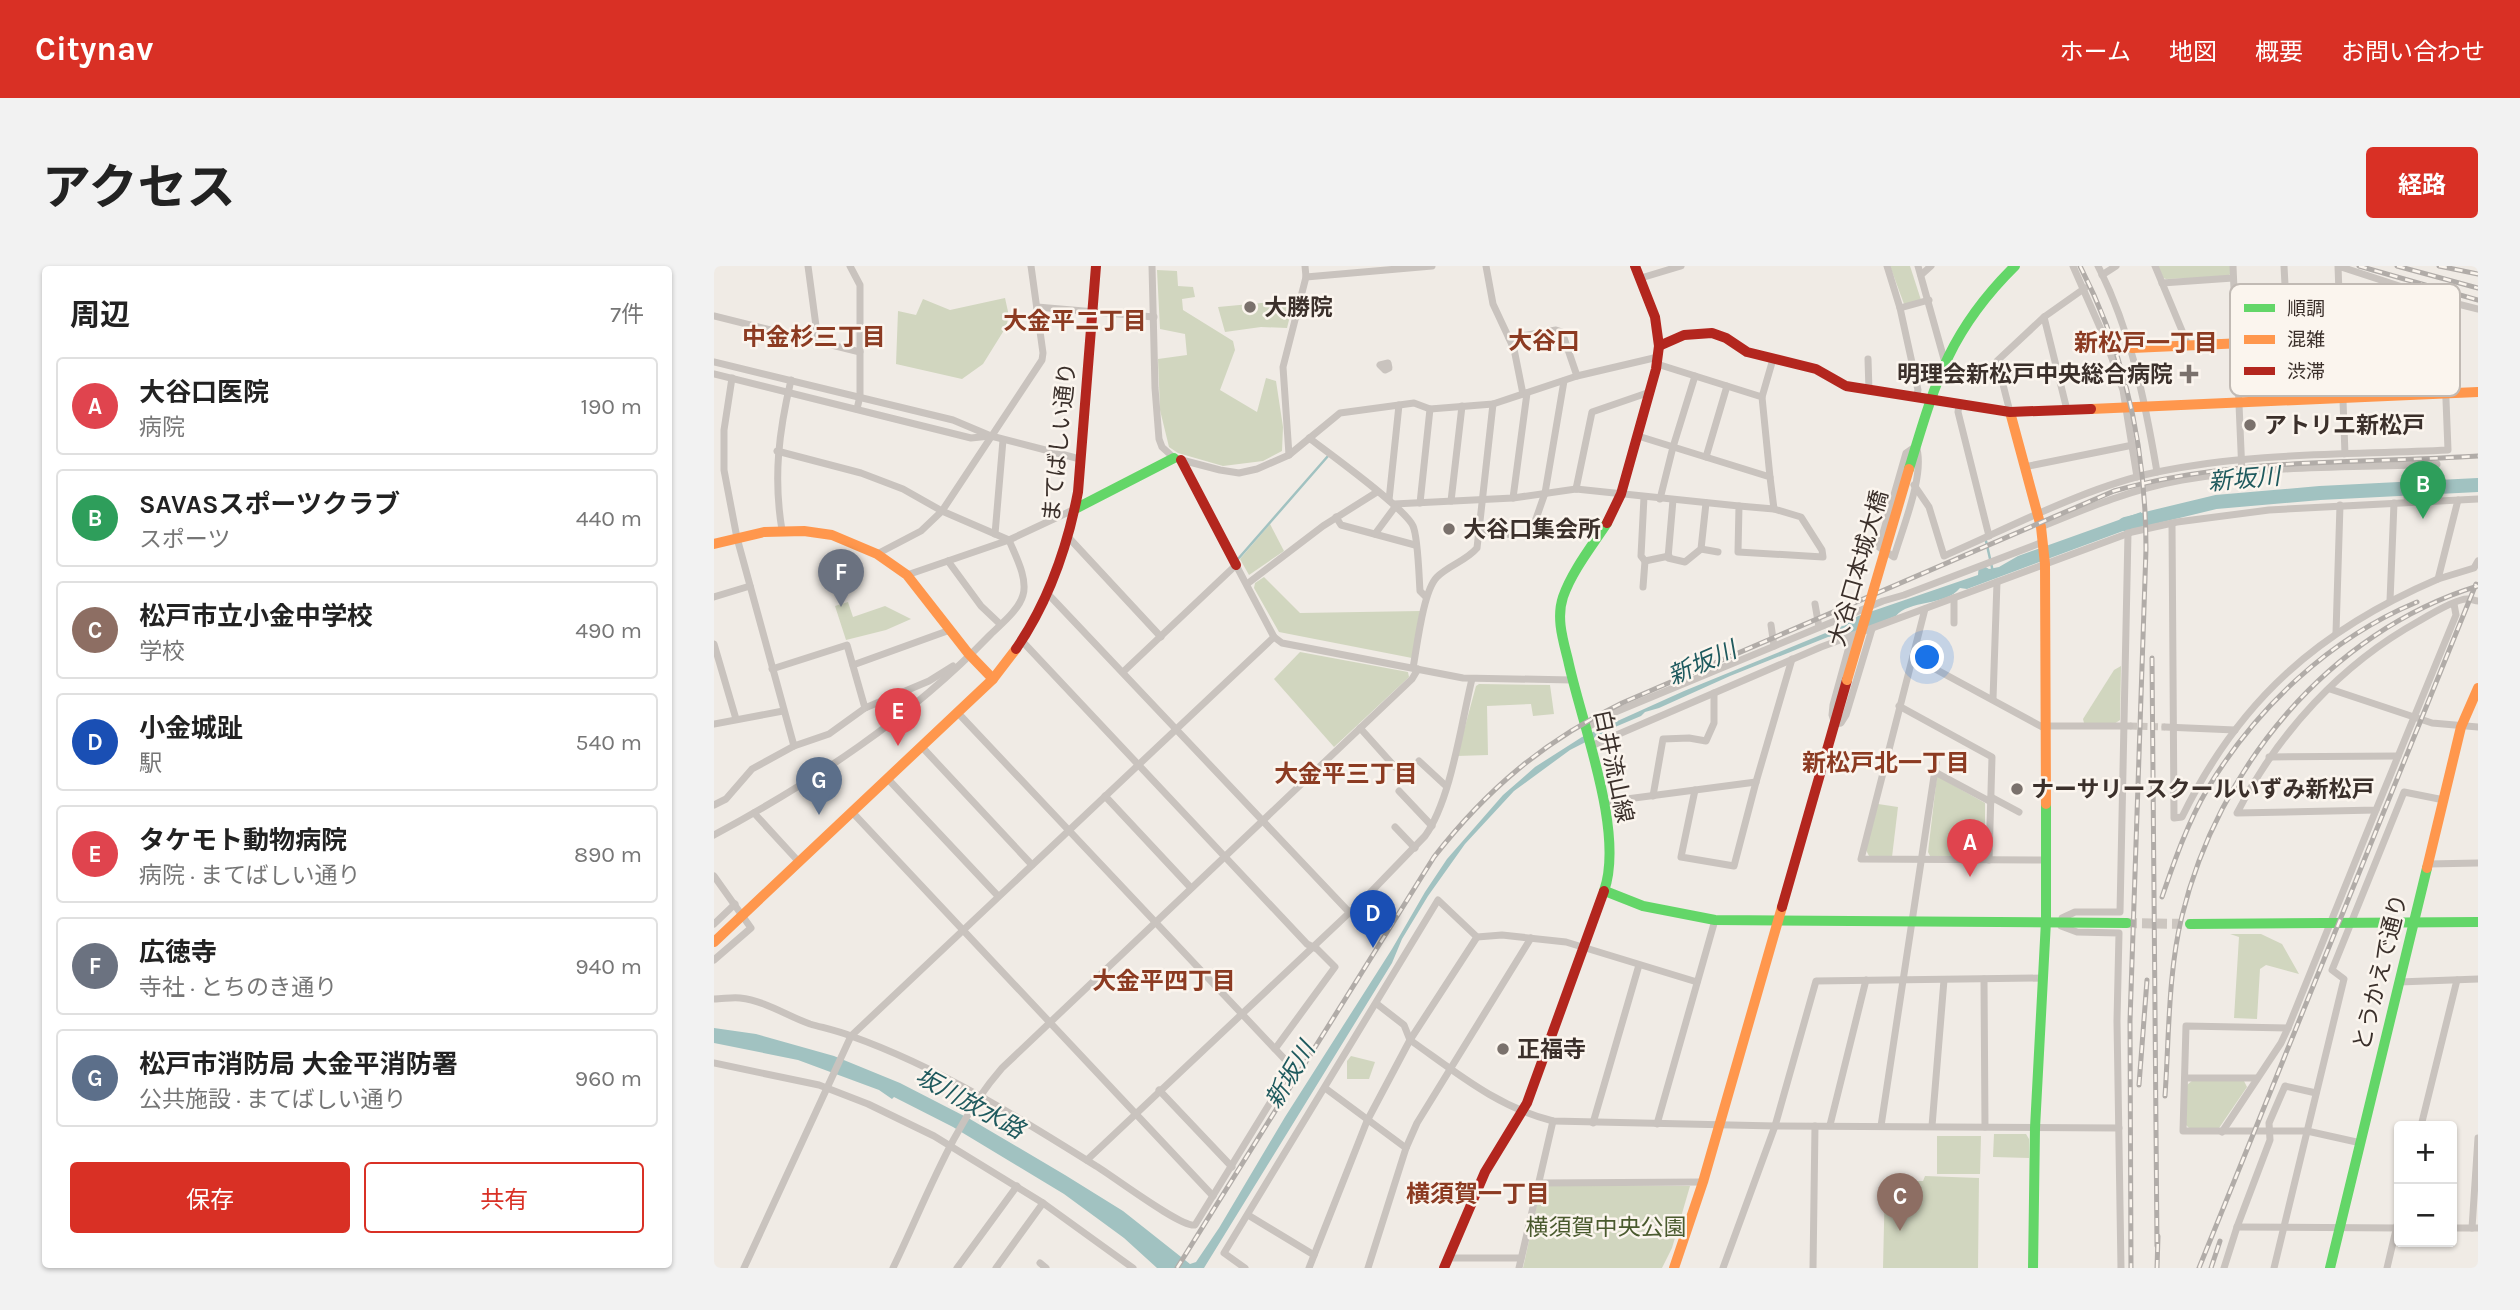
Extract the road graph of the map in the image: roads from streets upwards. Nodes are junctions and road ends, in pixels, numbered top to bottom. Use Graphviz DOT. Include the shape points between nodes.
graph roads {
  1 [pos="808,266"];
  2 [pos="850,266"];
  3 [pos="1031,266"];
  4 [pos="1096,266"];
  5 [pos="1152,266"];
  6 [pos="1305,266"];
  7 [pos="1432,266"];
  8 [pos="1486,266"];
  9 [pos="1635,266"];
  10 [pos="1681,266"];
  11 [pos="1887,266"];
  12 [pos="1918,266"];
  13 [pos="1931,266"];
  14 [pos="2015,266"];
  15 [pos="2073,266"];
  16 [pos="2098,266"];
  17 [pos="2116,266"];
  18 [pos="2155,266"];
  19 [pos="2233,266"];
  20 [pos="2284,266"];
  21 [pos="2338,266"];
  22 [pos="1921,275"];
  23 [pos="2102,275"];
  24 [pos="1306,277"];
  25 [pos="1641,278"];
  26 [pos="2234,278"];
  27 [pos="2162,283"];
  28 [pos="2234,284"];
  29 [pos="2285,284"];
  30 [pos="2338,284"];
  31 [pos="2393,284"];
  32 [pos="2085,288"];
  33 [pos="1929,300"];
  34 [pos="2460,304"];
  35 [pos="1037,307"];
  36 [pos="1900,308"];
  37 [pos="2478,309"];
  38 [pos="1092,312"];
  39 [pos="714,316"];
  40 [pos="1154,317"];
  41 [pos="2044,317"];
  42 [pos="1509,338"];
  43 [pos="818,341"];
  44 [pos="2230,344"];
  45 [pos="2188,345"];
  46 [pos="2132,348"];
  47 [pos="860,352"];
  48 [pos="1658,355"];
  49 [pos="1773,359"];
  50 [pos="1868,359"];
  51 [pos="1944,359"];
  52 [pos="714,362"];
  53 [pos="714,374"];
  54 [pos="1577,376"];
  55 [pos="1695,376"];
  56 [pos="732,378"];
  57 [pos="791,380"];
  58 [pos="1564,381"];
  59 [pos="1727,386"];
  60 [pos="1869,391"];
  61 [pos="2478,391"];
  62 [pos="1650,392"];
  63 [pos="2460,392"];
  64 [pos="788,393"];
  65 [pos="1525,394"];
  66 [pos="860,396"];
  67 [pos="2238,396"];
  68 [pos="2377,396"];
  69 [pos="2447,396"];
  70 [pos="1762,397"];
  71 [pos="1916,398"];
  72 [pos="2342,398"];
  73 [pos="1929,401"];
  74 [pos="2238,402"];
  75 [pos="1493,404"];
  76 [pos="1399,405"];
  77 [pos="1959,405"];
  78 [pos="1462,406"];
  79 [pos="2127,407"];
  80 [pos="2146,407"];
  81 [pos="857,409"];
  82 [pos="1430,409"];
  83 [pos="2067,410"];
  84 [pos="2010,412"];
  85 [pos="991,436"];
  86 [pos="1638,436"];
  87 [pos="1310,438"];
  88 [pos="1003,440"];
  89 [pos="2133,445"];
  90 [pos="1916,446"];
  91 [pos="1672,447"];
  92 [pos="777,451"];
  93 [pos="2345,454"];
  94 [pos="1289,455"];
  95 [pos="1706,457"];
  96 [pos="1080,459"];
  97 [pos="1178,459"];
  98 [pos="2241,460"];
  99 [pos="2437,464"];
  100 [pos="2024,467"];
  101 [pos="2157,472"];
  102 [pos="2242,473"];
  103 [pos="1770,477"];
  104 [pos="2137,477"];
  105 [pos="2407,480"];
  106 [pos="1914,485"];
  107 [pos="1576,489"];
  108 [pos="1377,492"];
  109 [pos="1545,492"];
  110 [pos="1621,494"];
  111 [pos="1644,497"];
  112 [pos="2407,497"];
  113 [pos="1513,498"];
  114 [pos="1482,499"];
  115 [pos="1660,499"];
  116 [pos="2478,499"];
  117 [pos="1673,500"];
  118 [pos="2458,500"];
  119 [pos="1451,501"];
  120 [pos="1420,503"];
  121 [pos="1706,503"];
  122 [pos="2394,503"];
  123 [pos="1393,504"];
  124 [pos="2340,505"];
  125 [pos="1739,506"];
  126 [pos="1075,509"];
  127 [pos="1774,509"];
  128 [pos="942,511"];
  129 [pos="1336,517"];
  130 [pos="2039,521"];
  131 [pos="2172,524"];
  132 [pos="782,530"];
  133 [pos="1479,532"];
  134 [pos="2128,533"];
  135 [pos="995,534"];
  136 [pos="1375,534"];
  137 [pos="1989,536"];
  138 [pos="737,538"];
  139 [pos="1070,539"];
  140 [pos="1009,540"];
  141 [pos="2044,543"];
  142 [pos="714,544"];
  143 [pos="1415,545"];
  144 [pos="1700,549"];
  145 [pos="1718,552"];
  146 [pos="877,554"];
  147 [pos="1668,556"];
  148 [pos="948,561"];
  149 [pos="1645,561"];
  150 [pos="2478,561"];
  151 [pos="2045,563"];
  152 [pos="1236,565"];
  153 [pos="907,575"];
  154 [pos="2438,579"];
  155 [pos="1997,582"];
  156 [pos="1247,584"];
  157 [pos="750,586"];
  158 [pos="1643,587"];
  159 [pos="1049,595"];
  160 [pos="714,597"];
  161 [pos="1426,597"];
  162 [pos="1954,598"];
  163 [pos="2390,601"];
  164 [pos="2478,601"];
  165 [pos="1815,604"];
  166 [pos="2454,604"];
  167 [pos="1925,609"];
  168 [pos="1954,622"];
  169 [pos="1000,624"];
  170 [pos="1771,625"];
  171 [pos="1819,627"];
  172 [pos="1872,629"];
  173 [pos="950,630"];
  174 [pos="2336,633"];
  175 [pos="1161,636"];
  176 [pos="1852,636"];
  177 [pos="1274,637"];
  178 [pos="1022,642"];
  179 [pos="714,644"];
  180 [pos="1774,646"];
  181 [pos="1913,657"];
  182 [pos="968,658"];
  183 [pos="1792,659"];
  184 [pos="853,665"];
  185 [pos="717,669"];
  186 [pos="772,669"];
  187 [pos="1415,669"];
  188 [pos="1123,672"];
  189 [pos="993,679"];
  190 [pos="1472,679"];
  191 [pos="1572,680"];
  192 [pos="2478,688"];
  193 [pos="2330,689"];
  194 [pos="1714,694"];
  195 [pos="1993,699"];
  196 [pos="1899,706"];
  197 [pos="864,708"];
  198 [pos="783,711"];
  199 [pos="958,713"];
  200 [pos="2414,717"];
  201 [pos="736,719"];
  202 [pos="714,724"];
  203 [pos="1835,724"];
  204 [pos="2126,726"];
  205 [pos="2046,727"];
  206 [pos="2165,727"];
  207 [pos="2174,727"];
  208 [pos="2461,727"];
  209 [pos="2478,727"];
  210 [pos="1176,728"];
  211 [pos="1360,728"];
  212 [pos="1587,729"];
  213 [pos="2235,730"];
  214 [pos="1590,745"];
  215 [pos="794,746"];
  216 [pos="922,747"];
  217 [pos="2398,756"];
  218 [pos="2269,757"];
  219 [pos="1419,761"];
  220 [pos="1139,764"];
  221 [pos="1395,767"];
  222 [pos="887,778"];
  223 [pos="1756,782"];
  224 [pos="1447,786"];
  225 [pos="1695,790"];
  226 [pos="1399,791"];
  227 [pos="1105,796"];
  228 [pos="1653,796"];
  229 [pos="1991,799"];
  230 [pos="2444,800"];
  231 [pos="1604,803"];
  232 [pos="714,805"];
  233 [pos="2376,810"];
  234 [pos="2019,812"];
  235 [pos="754,813"];
  236 [pos="853,813"];
  237 [pos="1263,821"];
  238 [pos="1432,826"];
  239 [pos="1395,827"];
  240 [pos="1069,831"];
  241 [pos="714,835"];
  242 [pos="1415,848"];
  243 [pos="1225,856"];
  244 [pos="1923,860"];
  245 [pos="1989,860"];
  246 [pos="2046,860"];
  247 [pos="800,862"];
  248 [pos="2478,863"];
  249 [pos="2428,864"];
  250 [pos="1032,865"];
  251 [pos="714,876"];
  252 [pos="1191,888"];
  253 [pos="1605,891"];
  254 [pos="998,896"];
  255 [pos="735,904"];
  256 [pos="1349,912"];
  257 [pos="743,915"];
  258 [pos="1715,920"];
  259 [pos="1778,921"];
  260 [pos="1913,921"];
  261 [pos="2046,921"];
  262 [pos="1155,922"];
  263 [pos="2062,922"];
  264 [pos="2478,922"];
  265 [pos="2127,923"];
  266 [pos="2330,923"];
  267 [pos="2351,923"];
  268 [pos="2414,923"];
  269 [pos="714,924"];
  270 [pos="2190,924"];
  271 [pos="962,931"];
  272 [pos="1477,937"];
  273 [pos="1531,938"];
  274 [pos="714,942"];
  275 [pos="1312,946"];
  276 [pos="1584,948"];
  277 [pos="714,960"];
  278 [pos="1639,965"];
  279 [pos="2043,978"];
  280 [pos="1904,979"];
  281 [pos="1984,979"];
  282 [pos="2478,979"];
  283 [pos="1866,980"];
  284 [pos="1944,980"];
  285 [pos="2457,980"];
  286 [pos="1697,982"];
  287 [pos="2399,982"];
  288 [pos="714,999"];
  289 [pos="1377,1004"];
  290 [pos="1241,1013"];
  291 [pos="1048,1022"];
  292 [pos="2288,1028"];
  293 [pos="851,1036"];
  294 [pos="1410,1040"];
  295 [pos="1275,1049"];
  296 [pos="714,1063"];
  297 [pos="1451,1069"];
  298 [pos="2185,1078"];
  299 [pos="2257,1078"];
  300 [pos="826,1087"];
  301 [pos="1325,1088"];
  302 [pos="1160,1090"];
  303 [pos="2316,1093"];
  304 [pos="979,1096"];
  305 [pos="1522,1112"];
  306 [pos="1135,1114"];
  307 [pos="1367,1121"];
  308 [pos="1553,1121"];
  309 [pos="2422,1121"];
  310 [pos="1594,1123"];
  311 [pos="1657,1124"];
  312 [pos="1719,1124"];
  313 [pos="1830,1125"];
  314 [pos="1776,1126"];
  315 [pos="1815,1126"];
  316 [pos="1881,1126"];
  317 [pos="1932,1126"];
  318 [pos="1984,1127"];
  319 [pos="2035,1128"];
  320 [pos="2119,1128"];
  321 [pos="2270,1131"];
  322 [pos="2307,1131"];
  323 [pos="2222,1132"];
  324 [pos="2478,1138"];
  325 [pos="2361,1143"];
  326 [pos="950,1145"];
  327 [pos="1406,1148"];
  328 [pos="1087,1160"];
  329 [pos="1232,1167"];
  330 [pos="1703,1182"];
  331 [pos="1539,1183"];
  332 [pos="1017,1186"];
  333 [pos="1213,1196"];
  334 [pos="1043,1202"];
  335 [pos="1248,1216"];
  336 [pos="2237,1227"];
  337 [pos="2284,1227"];
  338 [pos="2340,1228"];
  339 [pos="2394,1228"];
  340 [pos="2457,1228"];
  341 [pos="2475,1228"];
  342 [pos="2394,1243"];
  343 [pos="1314,1255"];
  344 [pos="1521,1258"];
  345 [pos="1232,1259"];
  346 [pos="1446,1263"];
  347 [pos="744,1268"];
  348 [pos="893,1268"];
  349 [pos="957,1268"];
  350 [pos="996,1268"];
  351 [pos="1133,1268"];
  352 [pos="1231,1268"];
  353 [pos="1245,1268"];
  354 [pos="1309,1268"];
  355 [pos="1368,1268"];
  356 [pos="1519,1268"];
  357 [pos="1674,1268"];
  358 [pos="1723,1268"];
  359 [pos="1813,1268"];
  360 [pos="2033,1268"];
  361 [pos="2121,1268"];
  362 [pos="2224,1268"];
  363 [pos="2274,1268"];
  364 [pos="2330,1268"];
  365 [pos="2387,1268"];
  1 -- 43 [label="street"];
  2 -- 47 [label="street" via="860,285"];
  3 -- 35 [label="street"];
  4 -- 38 [label="street, まてばしい通り"];
  5 -- 40 [label="street"];
  6 -- 24 [label="street"];
  7 -- 24 [label="street"];
  8 -- 42 [label="street" via="1493,304"];
  9 -- 25 [label="street, 白井流山線"];
  10 -- 25 [label="street"];
  11 -- 36 [label="street"];
  12 -- 22 [label="street"];
  13 -- 22 [label="street"];
  14 -- 51 [label="street, 大谷口本城大橋" via="1975,307"];
  15 -- 32 [label="street"];
  16 -- 23 [label="street"];
  17 -- 23 [label="street"];
  18 -- 27 [label="street"];
  19 -- 26 [label="street"];
  20 -- 29 [label="street"];
  21 -- 30 [label="street"];
  21 -- 31 [label="street"];
  22 -- 33 [label="street"];
  23 -- 46 [label="street"];
  24 -- 94 [label="street" via="1283,367"];
  25 -- 48 [label="street, 白井流山線" via="1655,317"];
  26 -- 27 [label="street"];
  26 -- 28 [label="street"];
  27 -- 45 [label="street"];
  32 -- 41 [label="street"];
  32 -- 79 [label="street"];
  33 -- 36 [label="street"];
  33 -- 51 [label="street"];
  34 -- 37 [label="street"];
  35 -- 38 [label="street"];
  35 -- 85 [label="street" via="1042,360"];
  36 -- 71 [label="street"];
  38 -- 40 [label="street"];
  38 -- 96 [label="street, まてばしい通り"];
  39 -- 43 [label="street"];
  40 -- 97 [label="street" via="1157,428 1162,447"];
  41 -- 83 [label="street"];
  41 -- 84 [label="street" via="1997,361"];
  42 -- 54 [label="street" via="1562,332"];
  42 -- 65 [label="street"];
  43 -- 47 [label="street"];
  44 -- 45 [label="street"];
  45 -- 46 [label="street"];
  46 -- 80 [label="street"];
  47 -- 66 [label="street"];
  48 -- 49 [label="street" via="1684,335 1705,332"];
  48 -- 54 [label="street"];
  48 -- 55 [label="street"];
  48 -- 62 [label="street, 白井流山線"];
  49 -- 60 [label="street" via="1816,369 1846,386"];
  49 -- 70 [label="street"];
  50 -- 60 [label="street"];
  51 -- 73 [label="street, 大谷口本城大橋"];
  52 -- 57 [label="street"];
  53 -- 56 [label="street"];
  54 -- 58 [label="street"];
  55 -- 59 [label="street"];
  55 -- 91 [label="street"];
  56 -- 64 [label="street"];
  56 -- 138 [label="street" via="724,470"];
  57 -- 64 [label="street"];
  57 -- 66 [label="street"];
  58 -- 65 [label="street"];
  58 -- 109 [label="street"];
  59 -- 70 [label="street"];
  59 -- 95 [label="street"];
  60 -- 71 [label="street"];
  61 -- 63 [label="street"];
  62 -- 86 [label="street, 白井流山線"];
  62 -- 107 [label="street" via="1592,412"];
  64 -- 81 [label="street"];
  64 -- 92 [label="street"];
  65 -- 75 [label="street"];
  65 -- 113 [label="street"];
  66 -- 81 [label="street"];
  66 -- 85 [label="street" via="953,420"];
  67 -- 74 [label="street"];
  68 -- 72 [label="street"];
  69 -- 93 [label="street" via="2448,450"];
  70 -- 103 [label="street"];
  71 -- 73 [label="street"];
  72 -- 74 [label="street"];
  72 -- 93 [label="street"];
  73 -- 77 [label="street"];
  73 -- 90 [label="street, 大谷口本城大橋"];
  74 -- 80 [label="street"];
  74 -- 98 [label="street"];
  75 -- 78 [label="street"];
  75 -- 114 [label="street"];
  76 -- 82 [label="street" via="1414,403"];
  76 -- 87 [label="street" via="1340,414"];
  76 -- 123 [label="street"];
  77 -- 84 [label="street"];
  77 -- 137 [label="street"];
  78 -- 82 [label="street"];
  78 -- 119 [label="street"];
  79 -- 80 [label="street"];
  79 -- 83 [label="street"];
  79 -- 89 [label="street"];
  80 -- 101 [label="street"];
  81 -- 85 [label="street" via="971,438"];
  82 -- 120 [label="street"];
  83 -- 84 [label="street"];
  84 -- 100 [label="street"];
  85 -- 88 [label="street"];
  85 -- 128 [label="street"];
  86 -- 91 [label="street"];
  86 -- 110 [label="street, 白井流山線"];
  87 -- 94 [label="street"];
  87 -- 108 [label="street"];
  88 -- 96 [label="street"];
  88 -- 135 [label="street"];
  89 -- 100 [label="street"];
  89 -- 104 [label="street"];
  90 -- 106 [label="street"];
  90 -- 106 [label="street" via="1906,453 1879,547 1894,556"];
  90 -- 203 [label="street, 大谷口本城大橋, bridge"];
  91 -- 95 [label="street"];
  91 -- 115 [label="street"];
  92 -- 128 [label="street" via="860,473 903,489"];
  92 -- 132 [label="street"];
  93 -- 98 [label="street"];
  94 -- 97 [label="street" via="1239,473"];
  95 -- 103 [label="street"];
  96 -- 126 [label="street, まてばしい通り"];
  97 -- 126 [label="street"];
  97 -- 152 [label="street"];
  98 -- 101 [label="street"];
  98 -- 102 [label="street"];
  99 -- 102 [label="street"];
  100 -- 130 [label="street"];
  101 -- 104 [label="street"];
  102 -- 130 [label="street" via="2182,480"];
  103 -- 127 [label="street"];
  104 -- 130 [label="street" via="2112,484"];
  105 -- 112 [label="street"];
  106 -- 137 [label="street" via="1930,507 1944,556"];
  107 -- 109 [label="street"];
  107 -- 110 [label="street"];
  108 -- 123 [label="street"];
  108 -- 129 [label="street"];
  109 -- 113 [label="street"];
  109 -- 133 [label="street" via="1530,536"];
  110 -- 111 [label="street"];
  110 -- 191 [label="street, 白井流山線" via="1563,597 1561,629"];
  111 -- 115 [label="street"];
  111 -- 149 [label="street" via="1639,548"];
  113 -- 114 [label="street"];
  114 -- 119 [label="street"];
  114 -- 133 [label="street"];
  115 -- 117 [label="street"];
  116 -- 118 [label="street"];
  117 -- 121 [label="street"];
  117 -- 147 [label="street"];
  118 -- 122 [label="street"];
  118 -- 154 [label="street"];
  119 -- 120 [label="street"];
  120 -- 123 [label="street"];
  121 -- 125 [label="street"];
  121 -- 144 [label="street"];
  122 -- 124 [label="street"];
  122 -- 163 [label="street"];
  123 -- 136 [label="street"];
  123 -- 143 [label="street" via="1412,523"];
  124 -- 131 [label="street" via="2229,514"];
  124 -- 174 [label="street"];
  125 -- 127 [label="street"];
  125 -- 127 [label="street" via="1738,552 1823,557 1801,517"];
  126 -- 139 [label="street, まてばしい通り"];
  126 -- 140 [label="street"];
  128 -- 135 [label="street"];
  128 -- 146 [label="street" via="922,531"];
  129 -- 136 [label="street" via="1341,525"];
  129 -- 156 [label="street"];
  130 -- 137 [label="street"];
  130 -- 141 [label="street"];
  131 -- 134 [label="street"];
  131 -- 207 [label="street"];
  132 -- 138 [label="street"];
  132 -- 146 [label="street" via="832,536"];
  133 -- 161 [label="street" via="1477,548 1438,575"];
  134 -- 151 [label="street"];
  134 -- 204 [label="street"];
  135 -- 140 [label="street"];
  136 -- 143 [label="street"];
  138 -- 142 [label="street"];
  138 -- 157 [label="street"];
  139 -- 159 [label="street, まてばしい通り"];
  139 -- 175 [label="street"];
  140 -- 148 [label="street"];
  140 -- 169 [label="street" via="1024,585 1023,596"];
  141 -- 151 [label="street"];
  141 -- 171 [label="street"];
  143 -- 161 [label="street" via="1420,591"];
  144 -- 145 [label="street"];
  144 -- 147 [label="street" via="1685,562"];
  146 -- 153 [label="street"];
  147 -- 149 [label="street"];
  148 -- 153 [label="street"];
  148 -- 169 [label="street"];
  149 -- 158 [label="street"];
  150 -- 154 [label="street" via="2474,568"];
  151 -- 155 [label="street"];
  151 -- 205 [label="street"];
  152 -- 156 [label="street"];
  152 -- 175 [label="street"];
  153 -- 173 [label="street"];
  154 -- 163 [label="street"];
  155 -- 162 [label="street"];
  155 -- 195 [label="street"];
  156 -- 177 [label="street"];
  157 -- 160 [label="street"];
  157 -- 186 [label="street"];
  159 -- 178 [label="street, まてばしい通り"];
  159 -- 188 [label="street"];
  161 -- 187 [label="street"];
  162 -- 167 [label="street"];
  162 -- 168 [label="street"];
  163 -- 174 [label="street"];
  164 -- 166 [label="street" via="2467,598"];
  165 -- 171 [label="street"];
  166 -- 193 [label="street" via="2397,633"];
  166 -- 200 [label="street" via="2456,615"];
  167 -- 172 [label="street"];
  167 -- 181 [label="street"];
  169 -- 182 [label="street"];
  170 -- 180 [label="street"];
  171 -- 180 [label="street"];
  172 -- 176 [label="street"];
  172 -- 203 [label="street" via="1846,715"];
  173 -- 182 [label="street"];
  173 -- 184 [label="street"];
  174 -- 213 [label="street" via="2286,673"];
  175 -- 188 [label="street"];
  176 -- 183 [label="street"];
  176 -- 203 [label="street" via="1833,705"];
  177 -- 187 [label="street" via="1282,643"];
  177 -- 210 [label="street"];
  178 -- 189 [label="street, まてばしい通り"];
  178 -- 220 [label="street"];
  179 -- 185 [label="street"];
  180 -- 212 [label="street" via="1613,713"];
  181 -- 195 [label="street"];
  181 -- 196 [label="street"];
  182 -- 189 [label="street"];
  182 -- 197 [label="street" via="929,681"];
  182 -- 235 [label="street" via="872,737"];
  183 -- 194 [label="street"];
  183 -- 223 [label="street"];
  184 -- 186 [label="street" via="847,645"];
  184 -- 197 [label="street"];
  185 -- 201 [label="street"];
  186 -- 198 [label="street"];
  187 -- 190 [label="street"];
  187 -- 211 [label="street" via="1412,679"];
  188 -- 210 [label="street"];
  189 -- 199 [label="street, まてばしい通り"];
  190 -- 191 [label="street"];
  190 -- 224 [label="street"];
  191 -- 212 [label="street, 白井流山線"];
  192 -- 208 [label="street, とうかえで通り"];
  193 -- 200 [label="street"];
  193 -- 218 [label="street"];
  194 -- 214 [label="street"];
  194 -- 228 [label="street" via="1714,723 1706,741 1663,740"];
  195 -- 205 [label="street"];
  196 -- 229 [label="street" via="1992,757"];
  196 -- 244 [label="street" via="1861,859"];
  197 -- 215 [label="street" via="830,734"];
  198 -- 201 [label="street"];
  198 -- 215 [label="street"];
  199 -- 216 [label="street, まてばしい通り"];
  199 -- 240 [label="street"];
  200 -- 208 [label="street"];
  200 -- 217 [label="street"];
  201 -- 202 [label="street"];
  203 -- 259 [label="street, 大谷口本城大橋"];
  204 -- 205 [label="street"];
  204 -- 263 [label="street" via="2119,912 2075,912"];
  205 -- 246 [label="street"];
  206 -- 207 [label="street"];
  207 -- 213 [label="street"];
  207 -- 213 [label="street" via="2174,818 2182,817 2208,767"];
  208 -- 209 [label="street"];
  208 -- 230 [label="street, とうかえで通り"];
  210 -- 220 [label="street"];
  210 -- 237 [label="street"];
  211 -- 221 [label="street"];
  211 -- 237 [label="street"];
  212 -- 214 [label="street, 白井流山線"];
  214 -- 231 [label="street, 白井流山線"];
  215 -- 232 [label="street" via="752,769 726,799"];
  216 -- 222 [label="street, まてばしい通り"];
  216 -- 250 [label="street"];
  217 -- 218 [label="street"];
  217 -- 233 [label="street"];
  218 -- 233 [label="street" via="2237,813"];
  219 -- 224 [label="street"];
  220 -- 227 [label="street"];
  220 -- 243 [label="street"];
  222 -- 236 [label="street, まてばしい通り"];
  222 -- 254 [label="street"];
  223 -- 225 [label="street"];
  223 -- 225 [label="street" via="1734,866 1681,857"];
  224 -- 238 [label="street"];
  225 -- 228 [label="street"];
  226 -- 238 [label="street"];
  227 -- 240 [label="street"];
  227 -- 252 [label="street"];
  228 -- 231 [label="street"];
  229 -- 234 [label="street"];
  229 -- 244 [label="street" via="1936,767"];
  229 -- 245 [label="street"];
  230 -- 249 [label="street, とうかえで通り"];
  230 -- 267 [label="street" via="2404,792"];
  231 -- 253 [label="street, 白井流山線" via="1609,862"];
  233 -- 266 [label="street"];
  235 -- 241 [label="street"];
  235 -- 247 [label="street"];
  236 -- 247 [label="street, まてばしい通り"];
  236 -- 271 [label="street"];
  237 -- 243 [label="street"];
  237 -- 256 [label="street"];
  238 -- 242 [label="street"];
  239 -- 242 [label="street"];
  240 -- 250 [label="street"];
  240 -- 262 [label="street"];
  242 -- 256 [label="street"];
  243 -- 252 [label="street"];
  243 -- 275 [label="street"];
  244 -- 245 [label="street"];
  244 -- 260 [label="street"];
  245 -- 246 [label="street"];
  246 -- 261 [label="street"];
  247 -- 257 [label="street, まてばしい通り"];
  248 -- 249 [label="street"];
  249 -- 268 [label="street, とうかえで通り"];
  250 -- 254 [label="street"];
  251 -- 255 [label="street"];
  252 -- 262 [label="street"];
  253 -- 258 [label="street" via="1643,906"];
  253 -- 276 [label="street, 白井流山線"];
  254 -- 271 [label="street"];
  255 -- 257 [label="street"];
  255 -- 269 [label="street"];
  256 -- 275 [label="street"];
  257 -- 274 [label="street, まてばしい通り"];
  257 -- 277 [label="street" via="751,928"];
  258 -- 259 [label="street"];
  258 -- 286 [label="street"];
  259 -- 260 [label="street"];
  259 -- 312 [label="street, 大谷口本城大橋"];
  260 -- 261 [label="street"];
  260 -- 280 [label="street"];
  261 -- 263 [label="street"];
  261 -- 279 [label="street"];
  262 -- 290 [label="street"];
  262 -- 291 [label="street"];
  263 -- 265 [label="street"];
  263 -- 320 [label="street" via="2074,931 2119,933"];
  264 -- 268 [label="street"];
  266 -- 267 [label="street"];
  266 -- 270 [label="street"];
  266 -- 292 [label="street"];
  267 -- 268 [label="street"];
  267 -- 303 [label="street" via="2332,970 2344,979"];
  268 -- 287 [label="street, とうかえで通り"];
  271 -- 291 [label="street"];
  271 -- 293 [label="street"];
  272 -- 273 [label="street"];
  272 -- 289 [label="street" via="1438,900"];
  272 -- 294 [label="street"];
  273 -- 276 [label="street"];
  273 -- 297 [label="street"];
  275 -- 290 [label="street"];
  275 -- 295 [label="street" via="1335,967"];
  276 -- 278 [label="street"];
  276 -- 305 [label="street, 白井流山線"];
  278 -- 286 [label="street"];
  278 -- 310 [label="street"];
  279 -- 281 [label="street"];
  279 -- 319 [label="street"];
  280 -- 283 [label="street"];
  280 -- 284 [label="street"];
  280 -- 316 [label="street"];
  281 -- 284 [label="street"];
  281 -- 318 [label="street"];
  282 -- 285 [label="street"];
  283 -- 313 [label="street"];
  283 -- 314 [label="street" via="1816,981"];
  284 -- 317 [label="street"];
  285 -- 287 [label="street"];
  285 -- 309 [label="street"];
  286 -- 311 [label="street"];
  287 -- 325 [label="street, とうかえで通り"];
  288 -- 293 [label="street" via="753,1000"];
  289 -- 294 [label="street" via="1404,1025"];
  289 -- 301 [label="street"];
  290 -- 295 [label="street"];
  290 -- 302 [label="street"];
  291 -- 304 [label="street"];
  291 -- 306 [label="street"];
  292 -- 298 [label="street" via="2186,1026"];
  292 -- 299 [label="street"];
  293 -- 300 [label="street"];
  293 -- 304 [label="street"];
  294 -- 297 [label="street"];
  294 -- 307 [label="street"];
  295 -- 329 [label="street" via="1292,1068"];
  296 -- 300 [label="street"];
  297 -- 305 [label="street"];
  297 -- 327 [label="street"];
  298 -- 299 [label="street"];
  298 -- 323 [label="street" via="2182,1131"];
  299 -- 323 [label="street"];
  300 -- 326 [label="street"];
  300 -- 347 [label="street"];
  301 -- 307 [label="street"];
  301 -- 335 [label="street"];
  302 -- 306 [label="street"];
  302 -- 329 [label="street"];
  303 -- 321 [label="street" via="2285,1086"];
  303 -- 322 [label="street"];
  304 -- 326 [label="street"];
  304 -- 328 [label="street"];
  305 -- 308 [label="street"];
  305 -- 346 [label="street, 白井流山線" via="1485,1172"];
  306 -- 328 [label="street"];
  306 -- 333 [label="street"];
  307 -- 327 [label="street"];
  307 -- 343 [label="street"];
  308 -- 310 [label="street"];
  308 -- 331 [label="street"];
  310 -- 311 [label="street"];
  311 -- 312 [label="street"];
  312 -- 314 [label="street"];
  312 -- 330 [label="street, 大谷口本城大橋"];
  313 -- 315 [label="street"];
  313 -- 316 [label="street"];
  314 -- 315 [label="street"];
  314 -- 358 [label="street"];
  315 -- 359 [label="street"];
  316 -- 317 [label="street"];
  317 -- 318 [label="street"];
  318 -- 319 [label="street"];
  319 -- 320 [label="street"];
  319 -- 360 [label="street"];
  320 -- 361 [label="street"];
  321 -- 322 [label="street"];
  321 -- 323 [label="street"];
  321 -- 336 [label="street"];
  322 -- 325 [label="street"];
  322 -- 337 [label="street"];
  324 -- 341 [label="street"];
  325 -- 338 [label="street, とうかえで通り"];
  326 -- 332 [label="street"];
  326 -- 348 [label="street"];
  327 -- 355 [label="street"];
  328 -- 333 [label="street" via="1189,1226 1195,1225"];
  329 -- 333 [label="street"];
  330 -- 331 [label="street"];
  330 -- 357 [label="street, 大谷口本城大橋"];
  331 -- 344 [label="street"];
  332 -- 334 [label="street"];
  332 -- 349 [label="street"];
  334 -- 350 [label="street"];
  334 -- 351 [label="street"];
  335 -- 343 [label="street"];
  335 -- 345 [label="street" via="1224,1253"];
  336 -- 337 [label="street"];
  336 -- 362 [label="street"];
  337 -- 338 [label="street"];
  337 -- 363 [label="street"];
  338 -- 339 [label="street"];
  338 -- 364 [label="street, とうかえで通り"];
  340 -- 341 [label="street"];
  342 -- 365 [label="street"];
  343 -- 354 [label="street"];
  344 -- 346 [label="street"];
  344 -- 356 [label="street"];
  345 -- 352 [label="street"];
  345 -- 353 [label="street"];
}
